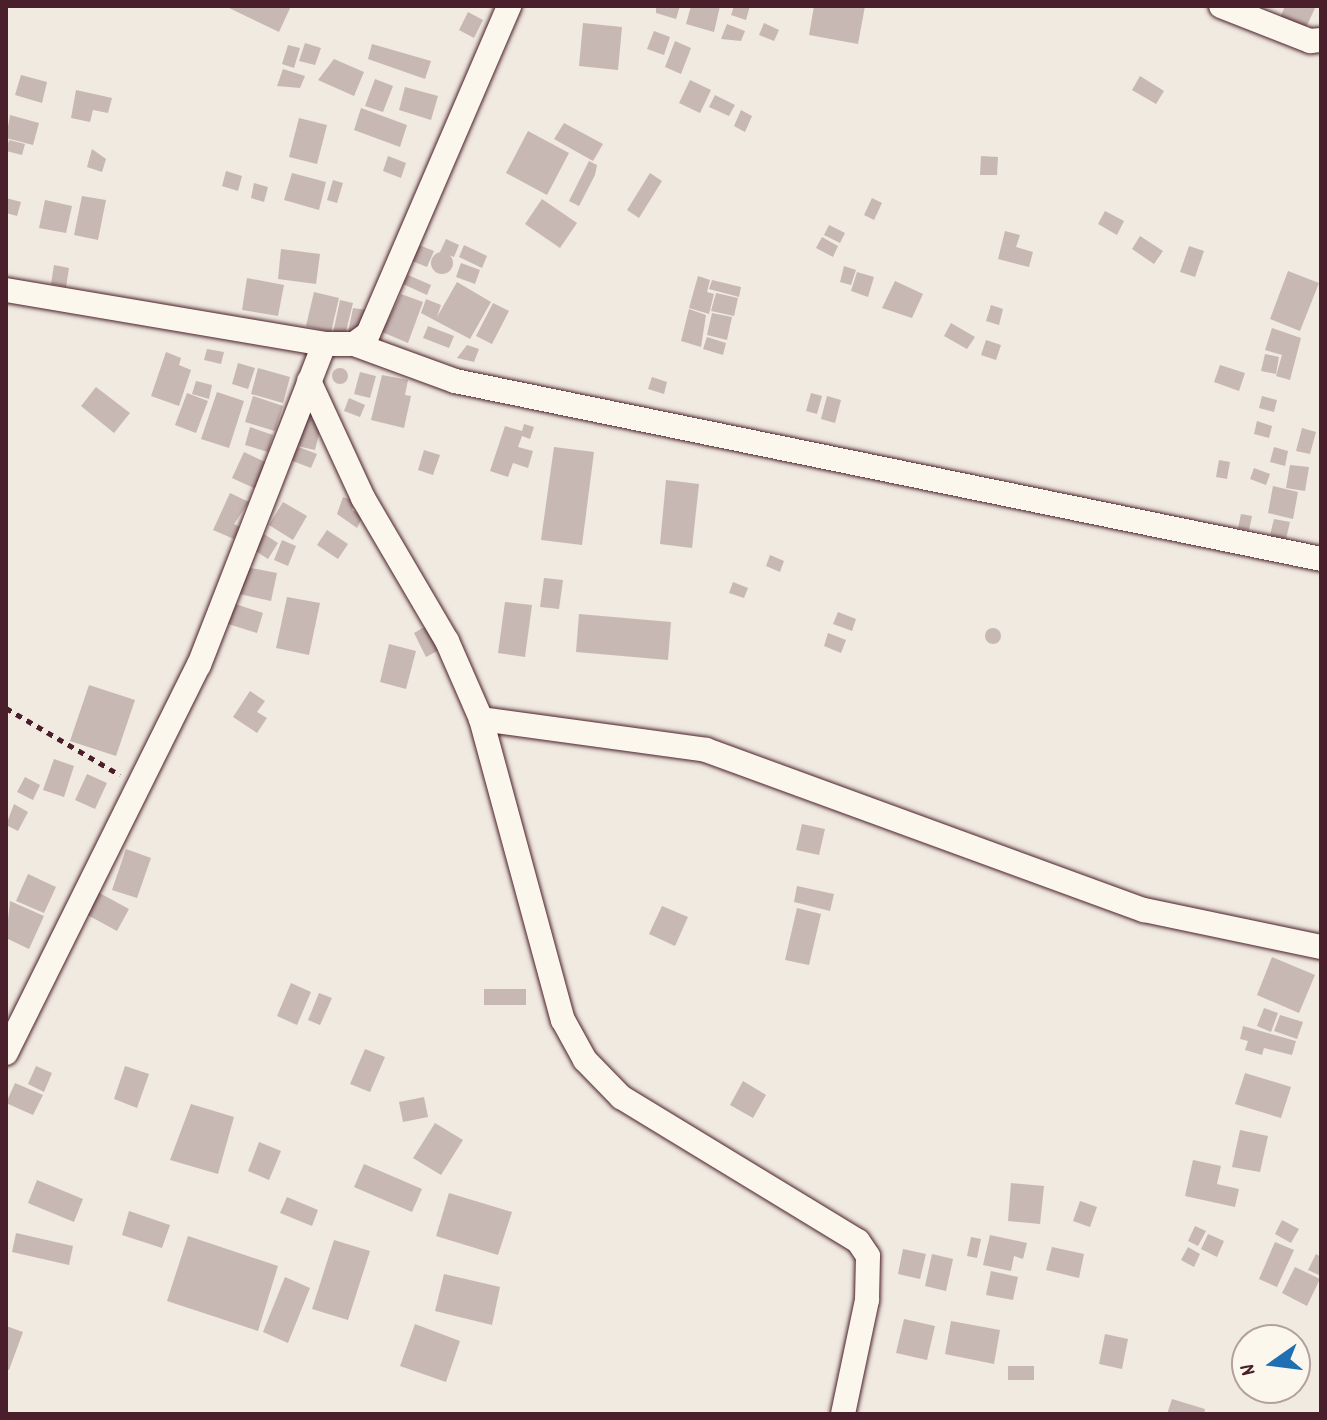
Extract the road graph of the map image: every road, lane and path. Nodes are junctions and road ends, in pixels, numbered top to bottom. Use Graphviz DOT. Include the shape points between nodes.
graph roads {
  1 [pos="509,6"];
  2 [pos="1221,6"];
  3 [pos="1321,40"];
  4 [pos="6,290"];
  5 [pos="324,344"];
  6 [pos="354,344"];
  7 [pos="309,381"];
  8 [pos="1321,559"];
  9 [pos="6,708"];
  10 [pos="481,719"];
  11 [pos="138,786"];
  12 [pos="1321,947"];
  13 [pos="6,1053"];
  14 [pos="843,1414"];
  1 -- 6 [label="street" via="381,306 368,334"];
  2 -- 3 [label="street" via="1310,41"];
  4 -- 5 [label="street"];
  5 -- 6 [label="street"];
  5 -- 7 [label="street"];
  6 -- 8 [label="street" via="455,381"];
  7 -- 10 [label="street" via="363,498 447,641"];
  7 -- 11 [label="street" via="199,665"];
  9 -- 11 [label="path"];
  10 -- 12 [label="street" via="706,750 1144,910"];
  10 -- 14 [label="street" via="563,1020 585,1060 621,1097 858,1241 868,1256 867,1300"];
  11 -- 13 [label="street"];
}
